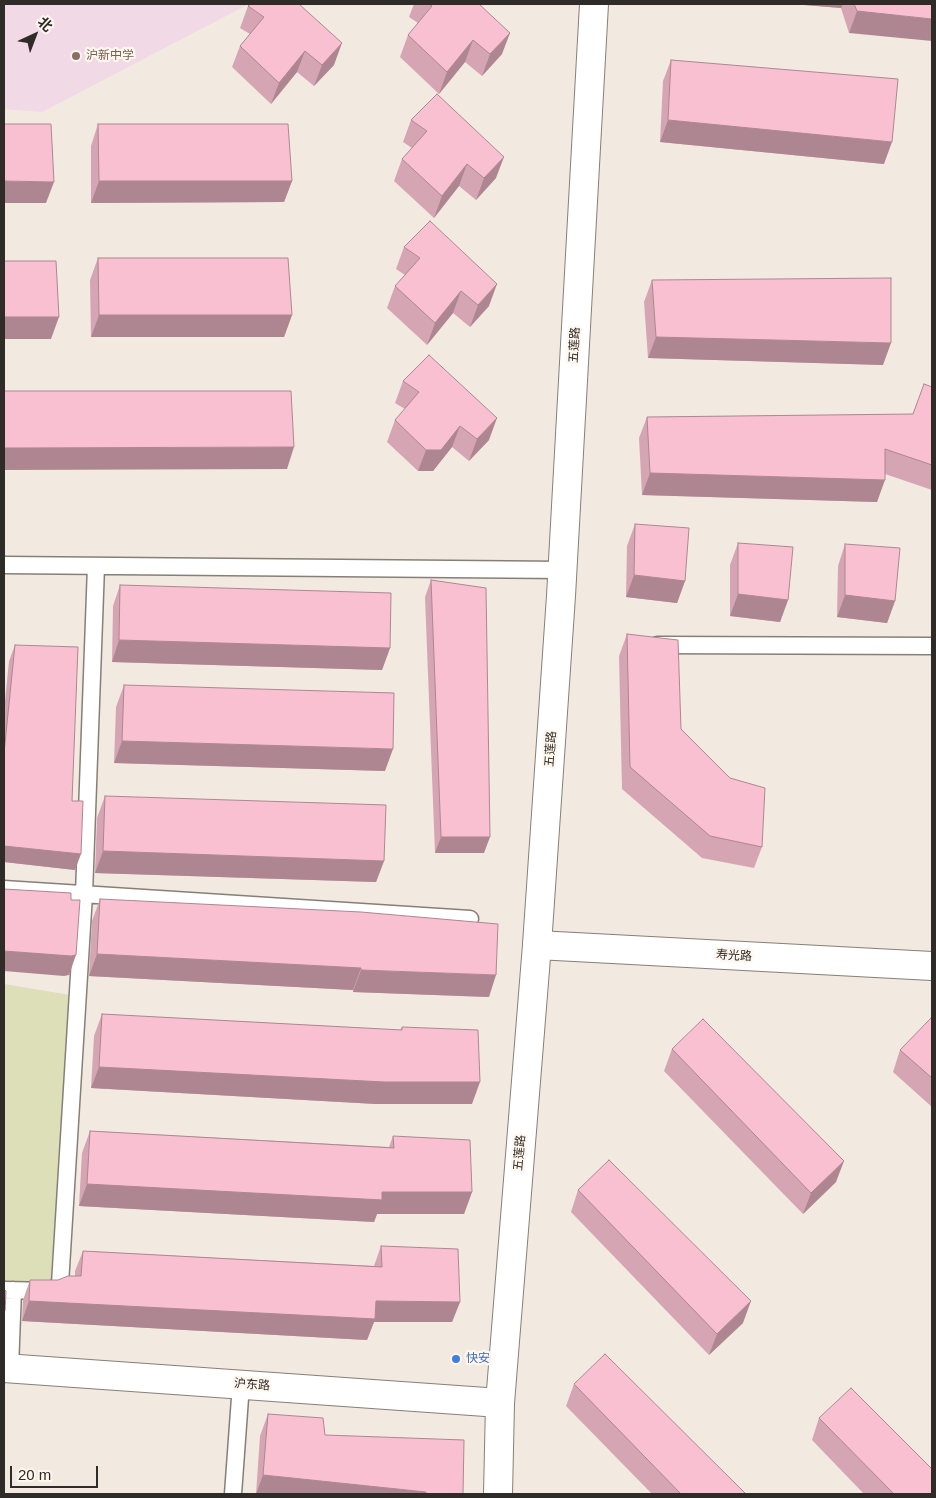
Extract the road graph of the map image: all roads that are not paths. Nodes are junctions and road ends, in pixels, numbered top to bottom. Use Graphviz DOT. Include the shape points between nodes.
graph roads {
  1 [pos="594,4"];
  2 [pos="4,565"];
  3 [pos="96,566"];
  4 [pos="562,570"];
  5 [pos="647,644"];
  6 [pos="932,646"];
  7 [pos="4,889"];
  8 [pos="84,894"];
  9 [pos="470,919"];
  10 [pos="536,945"];
  11 [pos="932,966"];
  12 [pos="8,1290"];
  13 [pos="7,1368"];
  14 [pos="241,1384"];
  15 [pos="500,1403"];
  16 [pos="233,1494"];
  17 [pos="498,1494"];
  1 -- 4 [label="street, 五莲路"];
  2 -- 3 [label="lane"];
  3 -- 4 [label="lane"];
  3 -- 8 [label="lane"];
  4 -- 10 [label="street, 五莲路"];
  5 -- 6 [label="lane"];
  7 -- 8 [label="lane"];
  8 -- 9 [label="lane"];
  8 -- 12 [label="lane" via="60,1284 51,1291"];
  10 -- 11 [label="street, 寿光路"];
  10 -- 15 [label="street, 五莲路"];
  12 -- 13 [label="lane"];
  13 -- 14 [label="street, 沪东路"];
  14 -- 15 [label="street, 沪东路"];
  14 -- 16 [label="lane"];
  15 -- 17 [label="street, 五莲路"];
}
